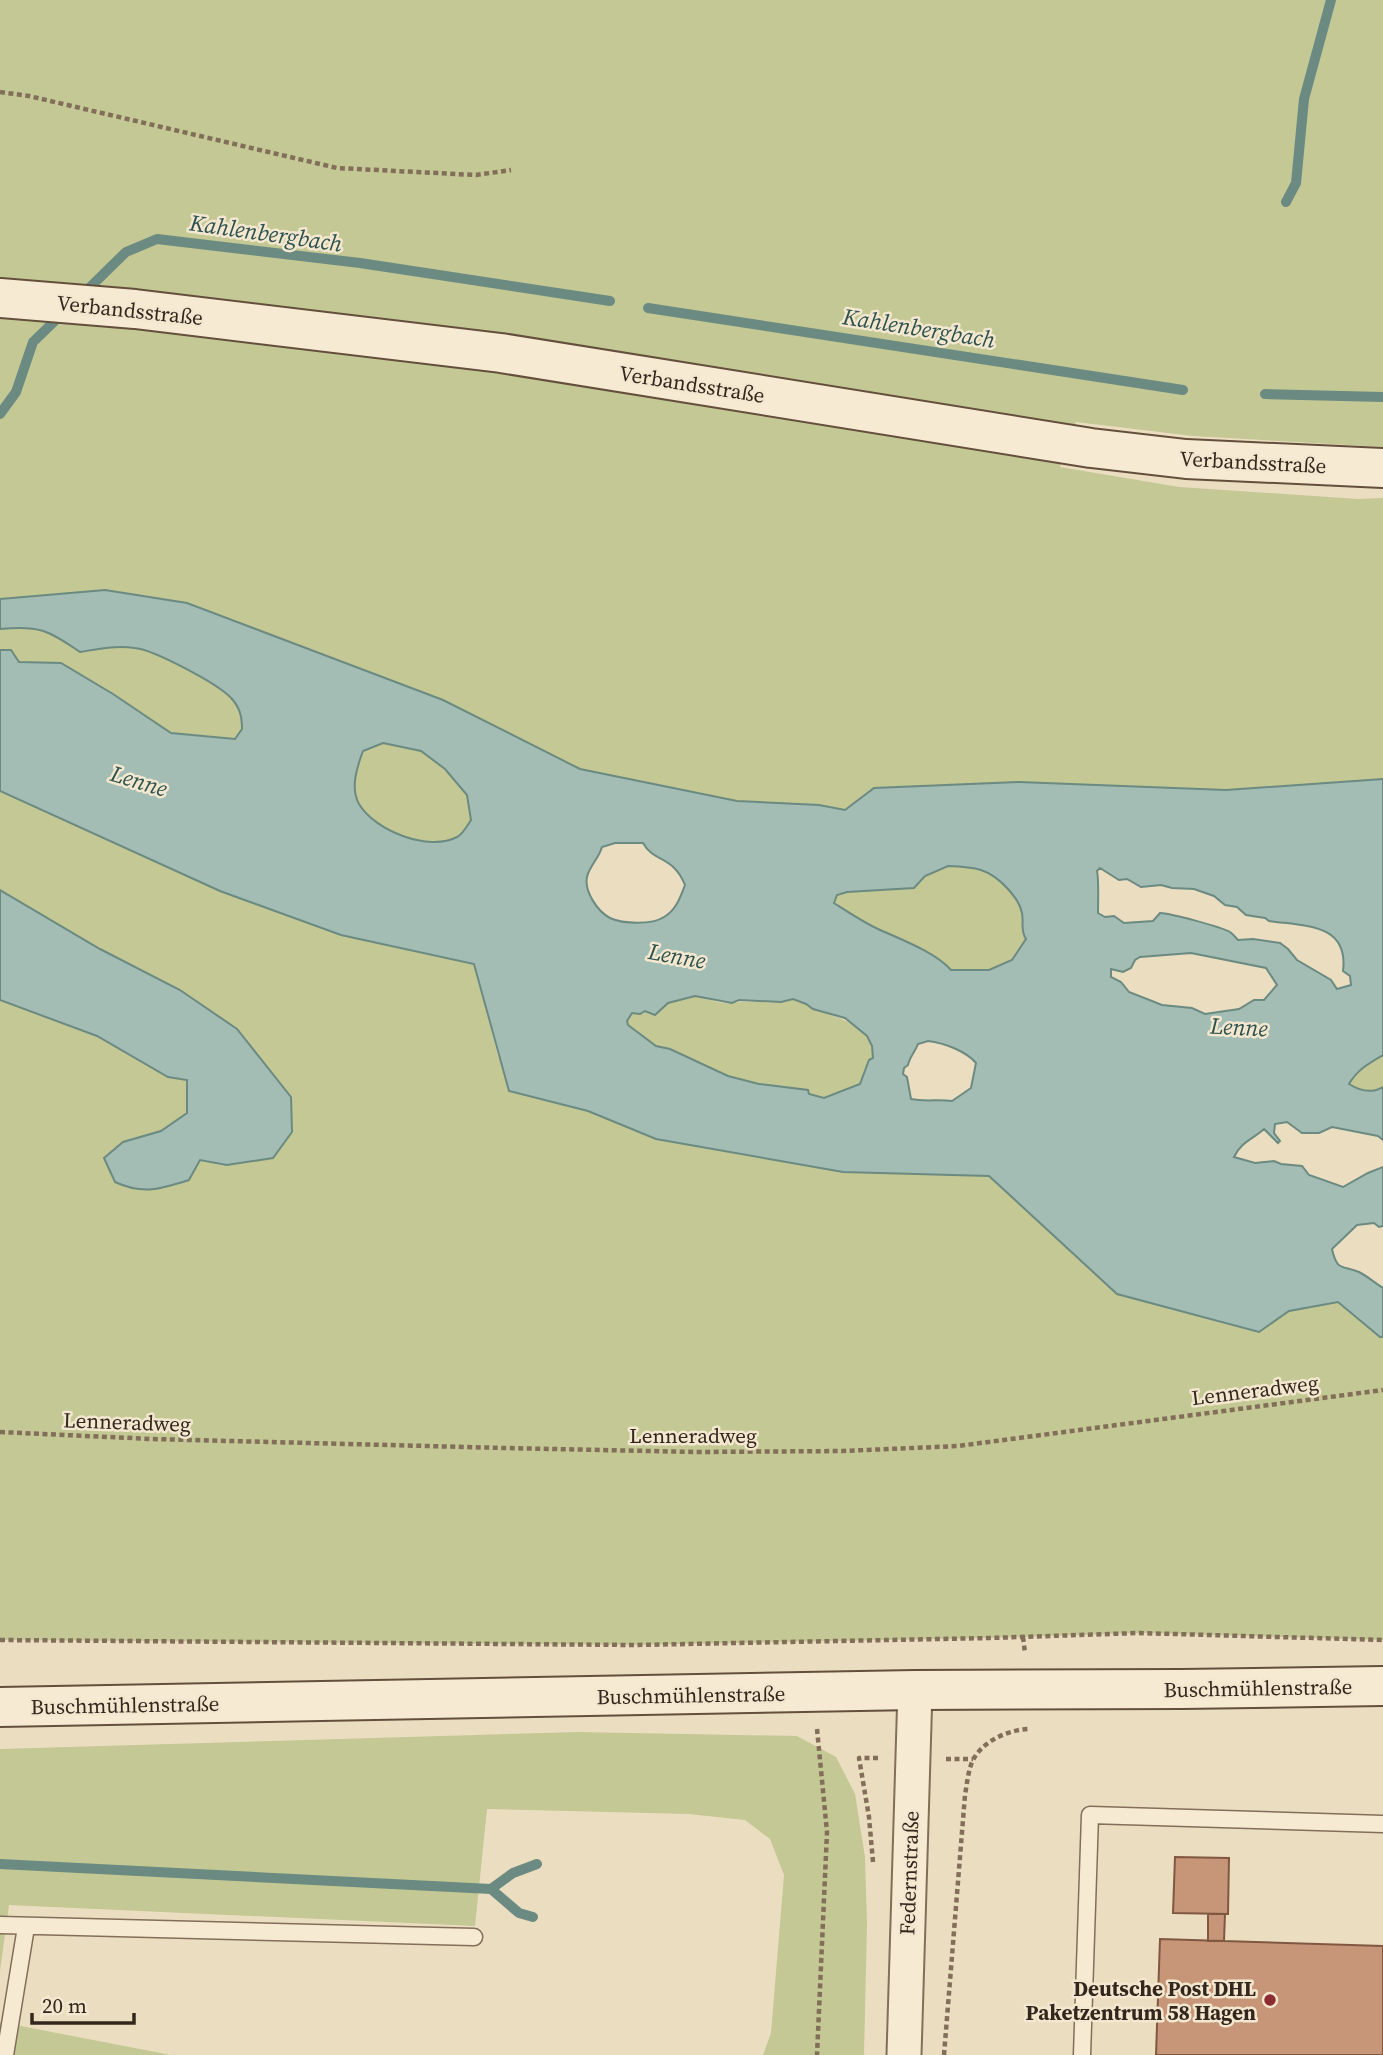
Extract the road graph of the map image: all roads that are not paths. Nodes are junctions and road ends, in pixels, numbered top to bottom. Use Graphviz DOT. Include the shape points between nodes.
graph roads {
  1 [pos="14,299"];
  2 [pos="1383,468"];
  3 [pos="1383,1686"];
  4 [pos="915,1690"];
  5 [pos="0,1707"];
  6 [pos="1383,1824"];
  7 [pos="0,1925"];
  8 [pos="26,1927"];
  9 [pos="474,1937"];
  10 [pos="5,2055"];
  11 [pos="904,2055"];
  12 [pos="1082,2055"];
  1 -- 2 [label="street, Verbandsstraße" via="501,352 1091,448"];
  3 -- 4 [label="street, Buschmühlenstraße"];
  4 -- 5 [label="street, Buschmühlenstraße"];
  4 -- 11 [label="street, Federnstraße"];
  6 -- 12 [label="lane" via="1090,1815"];
  7 -- 8 [label="lane"];
  8 -- 9 [label="lane"];
  8 -- 10 [label="lane"];
}
